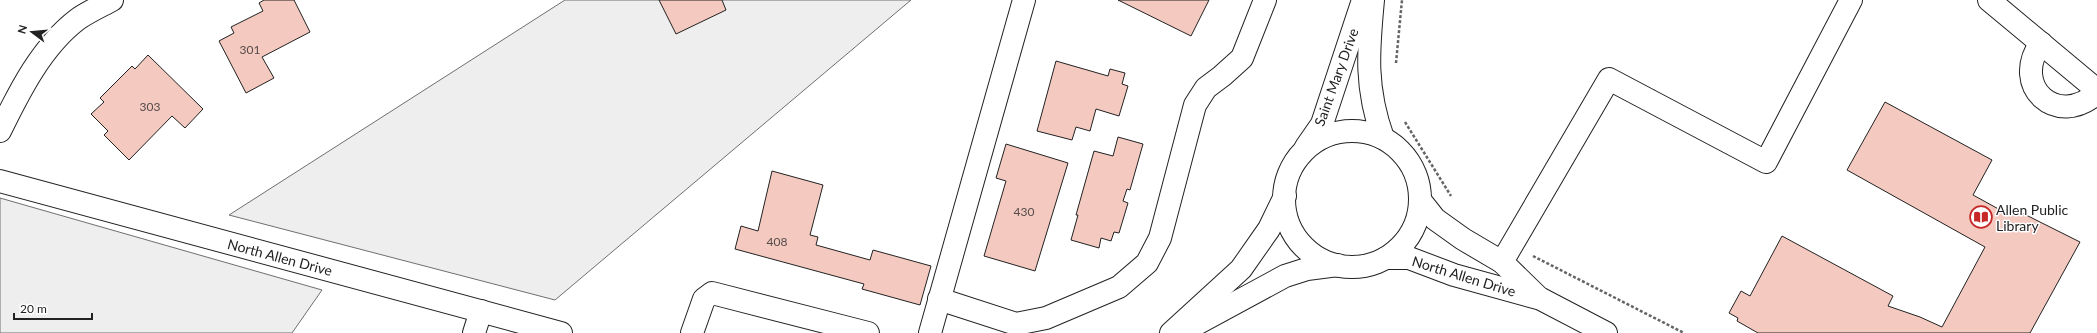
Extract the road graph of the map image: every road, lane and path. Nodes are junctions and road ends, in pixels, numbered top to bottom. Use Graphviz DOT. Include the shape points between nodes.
graph roads {
  1 [pos="1024,0"];
  2 [pos="1264,0"];
  3 [pos="1363,0"];
  4 [pos="1373,0"];
  5 [pos="1402,0"];
  6 [pos="1851,0"];
  7 [pos="1989,0"];
  8 [pos="100,2"];
  9 [pos="2041,43"];
  10 [pos="1396,68"];
  11 [pos="2097,92"];
  12 [pos="1402,117"];
  13 [pos="0,131"];
  14 [pos="1383,138"];
  15 [pos="1304,151"];
  16 [pos="0,181"];
  17 [pos="1285,196"];
  18 [pos="1452,199"];
  19 [pos="1420,200"];
  20 [pos="1507,254"];
  21 [pos="1386,258"];
  22 [pos="1338,265"];
  23 [pos="939,299"];
  24 [pos="1541,299"];
  25 [pos="481,311"];
  26 [pos="1595,330"];
  27 [pos="474,333"];
  28 [pos="561,333"];
  29 [pos="692,333"];
  30 [pos="868,333"];
  31 [pos="930,333"];
  32 [pos="1171,333"];
  33 [pos="1177,333"];
  34 [pos="1684,333"];
  1 -- 23 [label="street"];
  2 -- 23 [label="street" via="1242,58 1206,88 1195,105 1160,238 1147,263 1119,287 1046,318 1016,324"];
  3 -- 15 [label="street, Saint Mary Drive" via="1322,124"];
  4 -- 14 [label="street, Saint Mary Drive" via="1369,80 1375,116"];
  5 -- 10 [label="path"];
  6 -- 20 [label="street" via="1766,162 1609,79"];
  7 -- 9 [label="street"];
  8 -- 13 [label="street" via="47,50 24,84"];
  9 -- 11 [label="street"];
  9 -- 11 [label="street" via="2033,54 2030,74 2042,98 2053,104 2080,106"];
  12 -- 18 [label="path"];
  14 -- 15 [label="street" via="1363,131 1341,131 1321,138"];
  14 -- 19 [label="street" via="1399,148 1411,163 1418,181"];
  15 -- 17 [label="street" via="1294,164"];
  16 -- 25 [label="street, North Allen Drive"];
  17 -- 22 [label="street" via="1286,215 1301,242 1320,259"];
  17 -- 32 [label="street" via="1269,229 1241,269"];
  19 -- 20 [label="street, North Allen Drive" via="1435,219 1447,228"];
  19 -- 21 [label="street" via="1418,217 1411,234"];
  20 -- 24 [label="street, North Allen Drive"];
  20 -- 34 [label="path"];
  21 -- 22 [label="street" via="1354,267"];
  21 -- 24 [label="street, North Allen Drive" via="1409,258 1454,275"];
  22 -- 33 [label="street" via="1307,269 1285,276"];
  23 -- 31 [label="street"];
  24 -- 26 [label="street, North Allen Drive"];
  25 -- 27 [label="street"];
  25 -- 28 [label="street, North Allen Drive"];
  29 -- 30 [label="street" via="704,299 712,294"];
}
